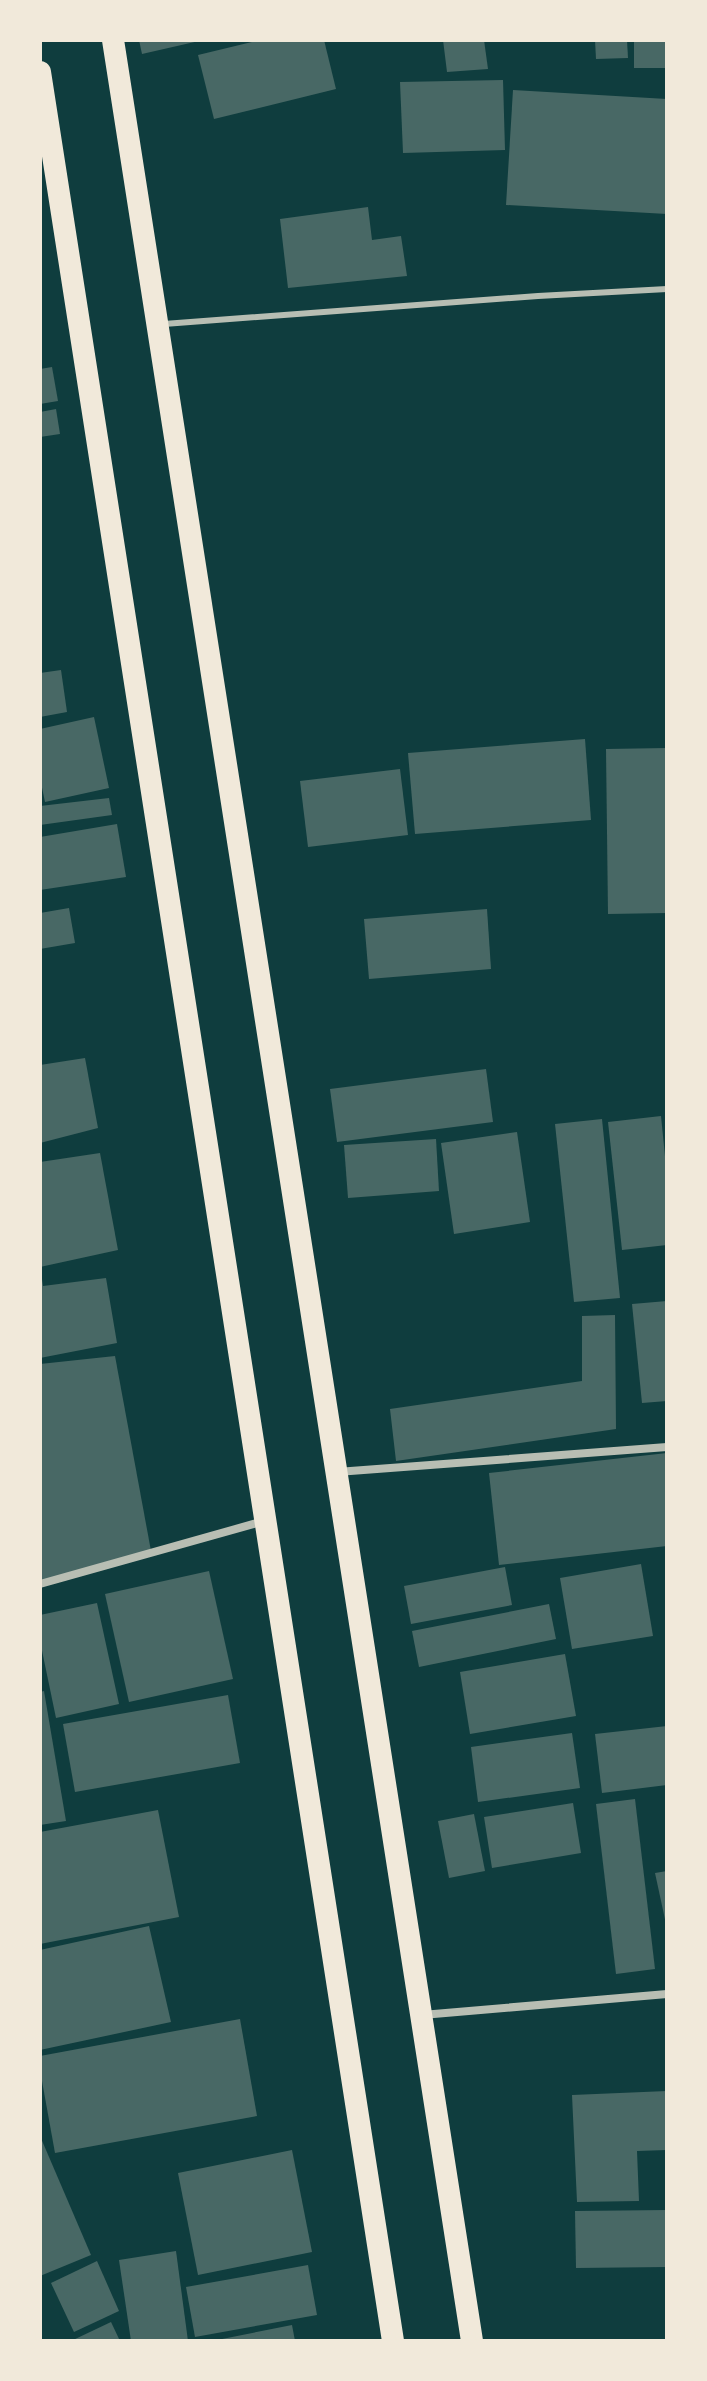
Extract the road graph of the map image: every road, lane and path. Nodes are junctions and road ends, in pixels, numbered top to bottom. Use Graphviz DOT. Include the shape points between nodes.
graph roads {
  1 [pos="113,40"];
  2 [pos="40,72"];
  3 [pos="667,289"];
  4 [pos="157,325"];
  5 [pos="667,1447"];
  6 [pos="337,1472"];
  7 [pos="265,1521"];
  8 [pos="40,1584"];
  9 [pos="667,1994"];
  10 [pos="422,2015"];
  11 [pos="393,2341"];
  12 [pos="472,2341"];
  1 -- 4 [label="highway"];
  2 -- 7 [label="highway"];
  3 -- 4 [label="lane"];
  4 -- 6 [label="highway"];
  5 -- 6 [label="street"];
  6 -- 10 [label="highway"];
  7 -- 8 [label="street"];
  7 -- 11 [label="highway"];
  9 -- 10 [label="street"];
  10 -- 12 [label="highway"];
}
